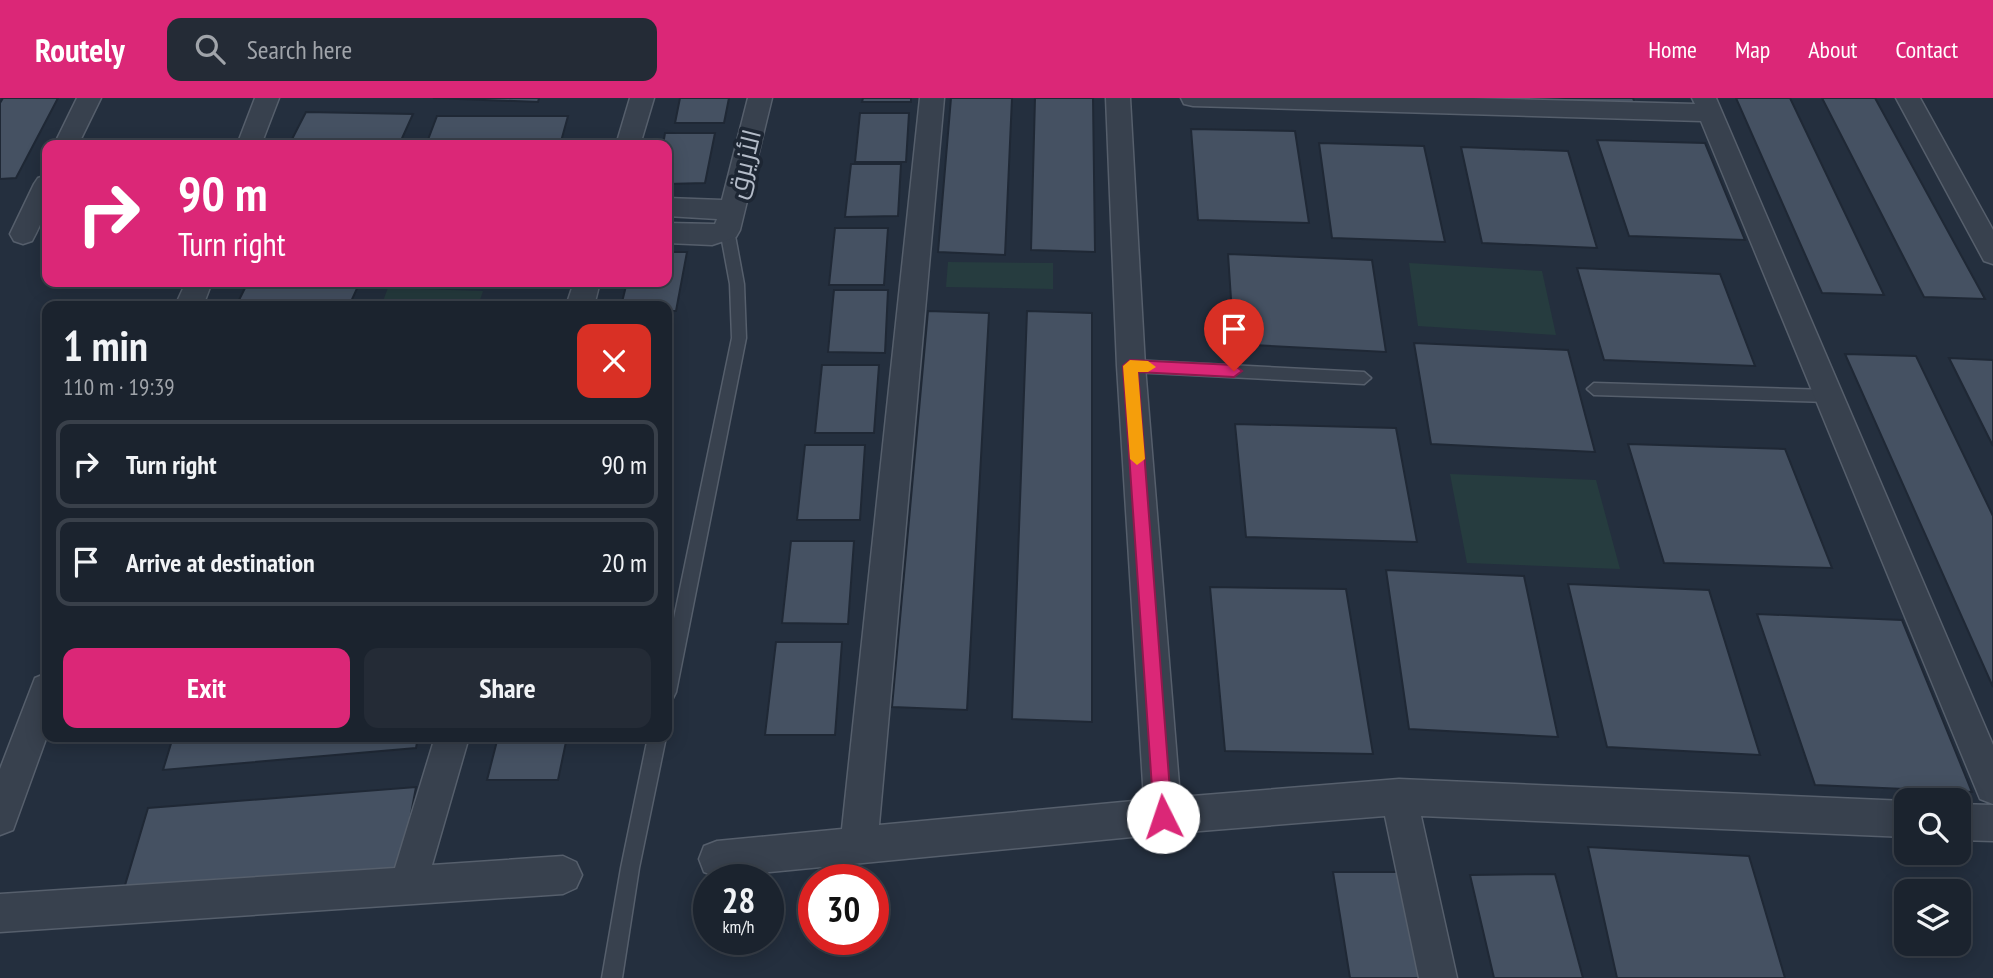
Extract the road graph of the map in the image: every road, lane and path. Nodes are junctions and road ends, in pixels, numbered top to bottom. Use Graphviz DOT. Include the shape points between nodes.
graph roads {
  1 [pos="89,98"];
  2 [pos="267,98"];
  3 [pos="642,98"];
  4 [pos="760,98"];
  5 [pos="932,98"];
  6 [pos="1118,98"];
  7 [pos="1193,98"];
  8 [pos="1908,98"];
  9 [pos="1707,106"];
  10 [pos="68,140"];
  11 [pos="251,140"];
  12 [pos="629,140"];
  13 [pos="42,194"];
  14 [pos="672,208"];
  15 [pos="730,220"];
  16 [pos="672,233"];
  17 [pos="23,234"];
  18 [pos="1993,254"];
  19 [pos="1130,366"];
  20 [pos="1364,378"];
  21 [pos="1594,389"];
  22 [pos="1829,396"];
  23 [pos="672,667"];
  24 [pos="42,703"];
  25 [pos="451,742"];
  26 [pos="656,742"];
  27 [pos="1993,787"];
  28 [pos="1399,797"];
  29 [pos="0,817"];
  30 [pos="1163,817"];
  31 [pos="1894,818"];
  32 [pos="1971,822"];
  33 [pos="1993,823"];
  34 [pos="859,845"];
  35 [pos="717,859"];
  36 [pos="564,875"];
  37 [pos="408,885"];
  38 [pos="0,913"];
  39 [pos="612,978"];
  40 [pos="1438,978"];
  1 -- 10 [label="street"];
  2 -- 11 [label="street"];
  3 -- 12 [label="street"];
  4 -- 15 [label="street, الأزيرق"];
  5 -- 34 [label="street"];
  6 -- 19 [label="street"];
  7 -- 9 [label="street"];
  8 -- 18 [label="street"];
  9 -- 22 [label="street"];
  13 -- 17 [label="street"];
  14 -- 15 [label="street"];
  15 -- 16 [label="street" via="712,235"];
  15 -- 23 [label="lane" via="739,338"];
  19 -- 20 [label="lane"];
  19 -- 30 [label="street"];
  21 -- 22 [label="lane"];
  22 -- 27 [label="street"];
  24 -- 29 [label="street"];
  25 -- 37 [label="street"];
  26 -- 39 [label="lane"];
  28 -- 30 [label="street"];
  28 -- 31 [label="street"];
  28 -- 40 [label="street"];
  30 -- 34 [label="street"];
  32 -- 33 [label="street"];
  34 -- 35 [label="street"];
  36 -- 37 [label="street"];
  37 -- 38 [label="street"];
}
